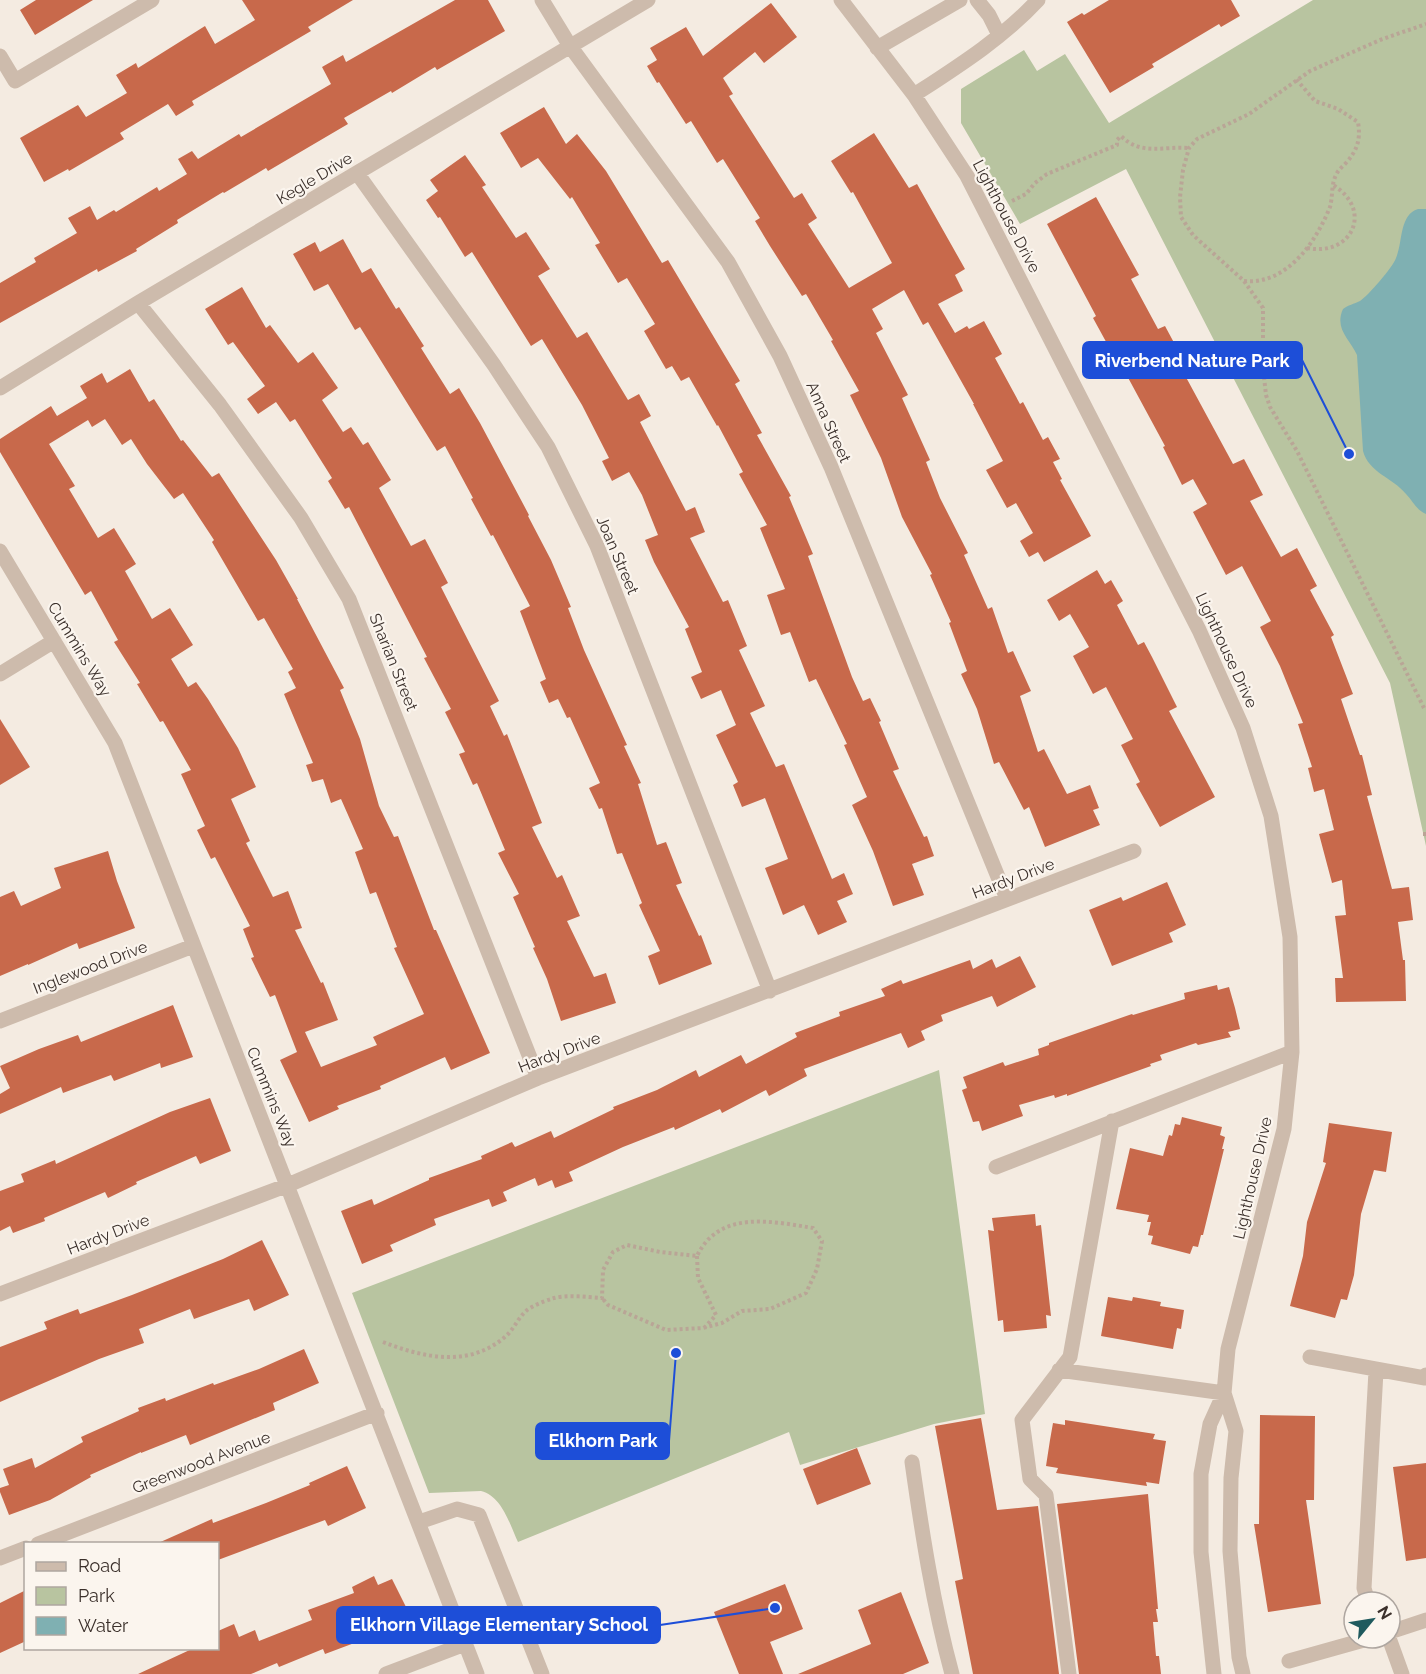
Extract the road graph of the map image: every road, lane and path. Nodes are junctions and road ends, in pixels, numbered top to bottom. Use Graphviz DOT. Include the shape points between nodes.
graph roads {
  1 [pos="152,0"];
  2 [pos="542,0"];
  3 [pos="648,0"];
  4 [pos="841,0"];
  5 [pos="960,0"];
  6 [pos="977,0"];
  7 [pos="1038,0"];
  8 [pos="1426,24"];
  9 [pos="999,35"];
  10 [pos="570,46"];
  11 [pos="877,48"];
  12 [pos="0,56"];
  13 [pos="1296,79"];
  14 [pos="914,95"];
  15 [pos="1189,148"];
  16 [pos="357,173"];
  17 [pos="1333,185"];
  18 [pos="1012,201"];
  19 [pos="1307,248"];
  20 [pos="1244,281"];
  21 [pos="138,303"];
  22 [pos="0,388"];
  23 [pos="0,550"];
  24 [pos="54,641"];
  25 [pos="0,674"];
  26 [pos="1426,709"];
  27 [pos="1134,851"];
  28 [pos="1007,899"];
  29 [pos="193,946"];
  30 [pos="770,991"];
  31 [pos="0,1021"];
  32 [pos="1292,1052"];
  33 [pos="538,1078"];
  34 [pos="1112,1121"];
  35 [pos="996,1167"];
  36 [pos="288,1185"];
  37 [pos="697,1256"];
  38 [pos="0,1294"];
  39 [pos="602,1298"];
  40 [pos="703,1328"];
  41 [pos="383,1342"];
  42 [pos="1310,1358"];
  43 [pos="1059,1370"];
  44 [pos="1376,1371"];
  45 [pos="1426,1375"];
  46 [pos="1224,1394"];
  47 [pos="377,1413"];
  48 [pos="912,1462"];
  49 [pos="418,1522"];
  50 [pos="43,1542"];
  51 [pos="24,1549"];
  52 [pos="0,1558"];
  53 [pos="1365,1590"];
  54 [pos="1426,1620"];
  55 [pos="1402,1628"];
  56 [pos="465,1644"];
  57 [pos="1342,1646"];
  58 [pos="1393,1650"];
  59 [pos="1289,1661"];
  60 [pos="386,1674"];
  61 [pos="477,1674"];
  62 [pos="542,1674"];
  63 [pos="952,1674"];
  64 [pos="1069,1674"];
  65 [pos="1214,1674"];
  66 [pos="1243,1674"];
  67 [pos="1402,1674"];
  1 -- 12 [label="street" via="15,81"];
  2 -- 10 [label="street, Anna Street"];
  3 -- 10 [label="street, Kegle Drive"];
  4 -- 11 [label="street, Lighthouse Drive"];
  5 -- 11 [label="street"];
  6 -- 9 [label="street"];
  7 -- 9 [label="street" via="1017,23"];
  8 -- 13 [label="path" via="1346,54"];
  9 -- 14 [label="street"];
  10 -- 16 [label="street, Kegle Drive"];
  10 -- 28 [label="street, Anna Street" via="728,262 780,356 831,467"];
  11 -- 14 [label="street, Lighthouse Drive"];
  13 -- 15 [label="path" via="1249,114 1197,139"];
  13 -- 17 [label="path" via="1316,101 1358,122 1358,146 1336,173"];
  14 -- 32 [label="street, Lighthouse Drive" via="967,176 1199,630 1244,728 1271,816 1290,937"];
  15 -- 18 [label="path" via="1146,149 1121,136 1117,145 1047,174 1026,194"];
  15 -- 20 [label="path" via="1182,179 1181,217 1193,235"];
  16 -- 21 [label="street, Kegle Drive"];
  16 -- 30 [label="street, Joan Street" via="494,364 548,447 597,546"];
  17 -- 19 [label="path" via="1331,204"];
  17 -- 19 [label="path" via="1351,201 1356,213 1353,229 1336,245 1321,251"];
  19 -- 20 [label="path" via="1276,275"];
  20 -- 26 [label="path" via="1263,308 1263,368 1270,407 1297,451"];
  21 -- 22 [label="street, Kegle Drive"];
  21 -- 33 [label="street, Sharian Street" via="220,405 301,518 349,599"];
  23 -- 24 [label="street, Cummins Way"];
  24 -- 25 [label="street"];
  24 -- 29 [label="street, Cummins Way" via="115,743"];
  27 -- 28 [label="street, Hardy Drive"];
  28 -- 30 [label="street, Hardy Drive"];
  29 -- 31 [label="street, Inglewood Drive"];
  29 -- 36 [label="street, Cummins Way"];
  30 -- 33 [label="street, Hardy Drive"];
  32 -- 34 [label="street"];
  32 -- 46 [label="street, Lighthouse Drive" via="1284,1129 1228,1349"];
  33 -- 36 [label="street, Hardy Drive"];
  34 -- 35 [label="street"];
  34 -- 43 [label="street" via="1070,1357"];
  36 -- 38 [label="street, Hardy Drive"];
  36 -- 47 [label="street, Cummins Way"];
  37 -- 39 [label="path" via="627,1245 613,1252 603,1270"];
  37 -- 40 [label="path" via="698,1278 716,1315"];
  37 -- 40 [label="path" via="710,1237 724,1227 743,1223 766,1221 813,1228 822,1241 817,1269 806,1293 770,1309 742,1311 722,1323"];
  39 -- 40 [label="path" via="608,1305 666,1330"];
  39 -- 41 [label="path" via="553,1298 526,1311 506,1336 479,1353 455,1358 409,1352"];
  42 -- 44 [label="street"];
  43 -- 46 [label="street"];
  43 -- 64 [label="street" via="1022,1420 1030,1479 1046,1495"];
  44 -- 45 [label="street" via="1425,1378"];
  44 -- 53 [label="street"];
  46 -- 65 [label="street, Lighthouse Drive" via="1210,1424 1201,1474 1201,1552"];
  46 -- 66 [label="street, Lighthouse Drive" via="1236,1431 1230,1551"];
  47 -- 49 [label="street, Cummins Way"];
  47 -- 50 [label="street, Greenwood Avenue"];
  48 -- 63 [label="street" via="938,1624"];
  49 -- 56 [label="street, Cummins Way"];
  49 -- 62 [label="street" via="457,1509 479,1515"];
  51 -- 52 [label="street"];
  54 -- 55 [label="street"];
  56 -- 60 [label="street"];
  56 -- 61 [label="street, Cummins Way"];
  57 -- 59 [label="street"];
  58 -- 67 [label="street"];
}
